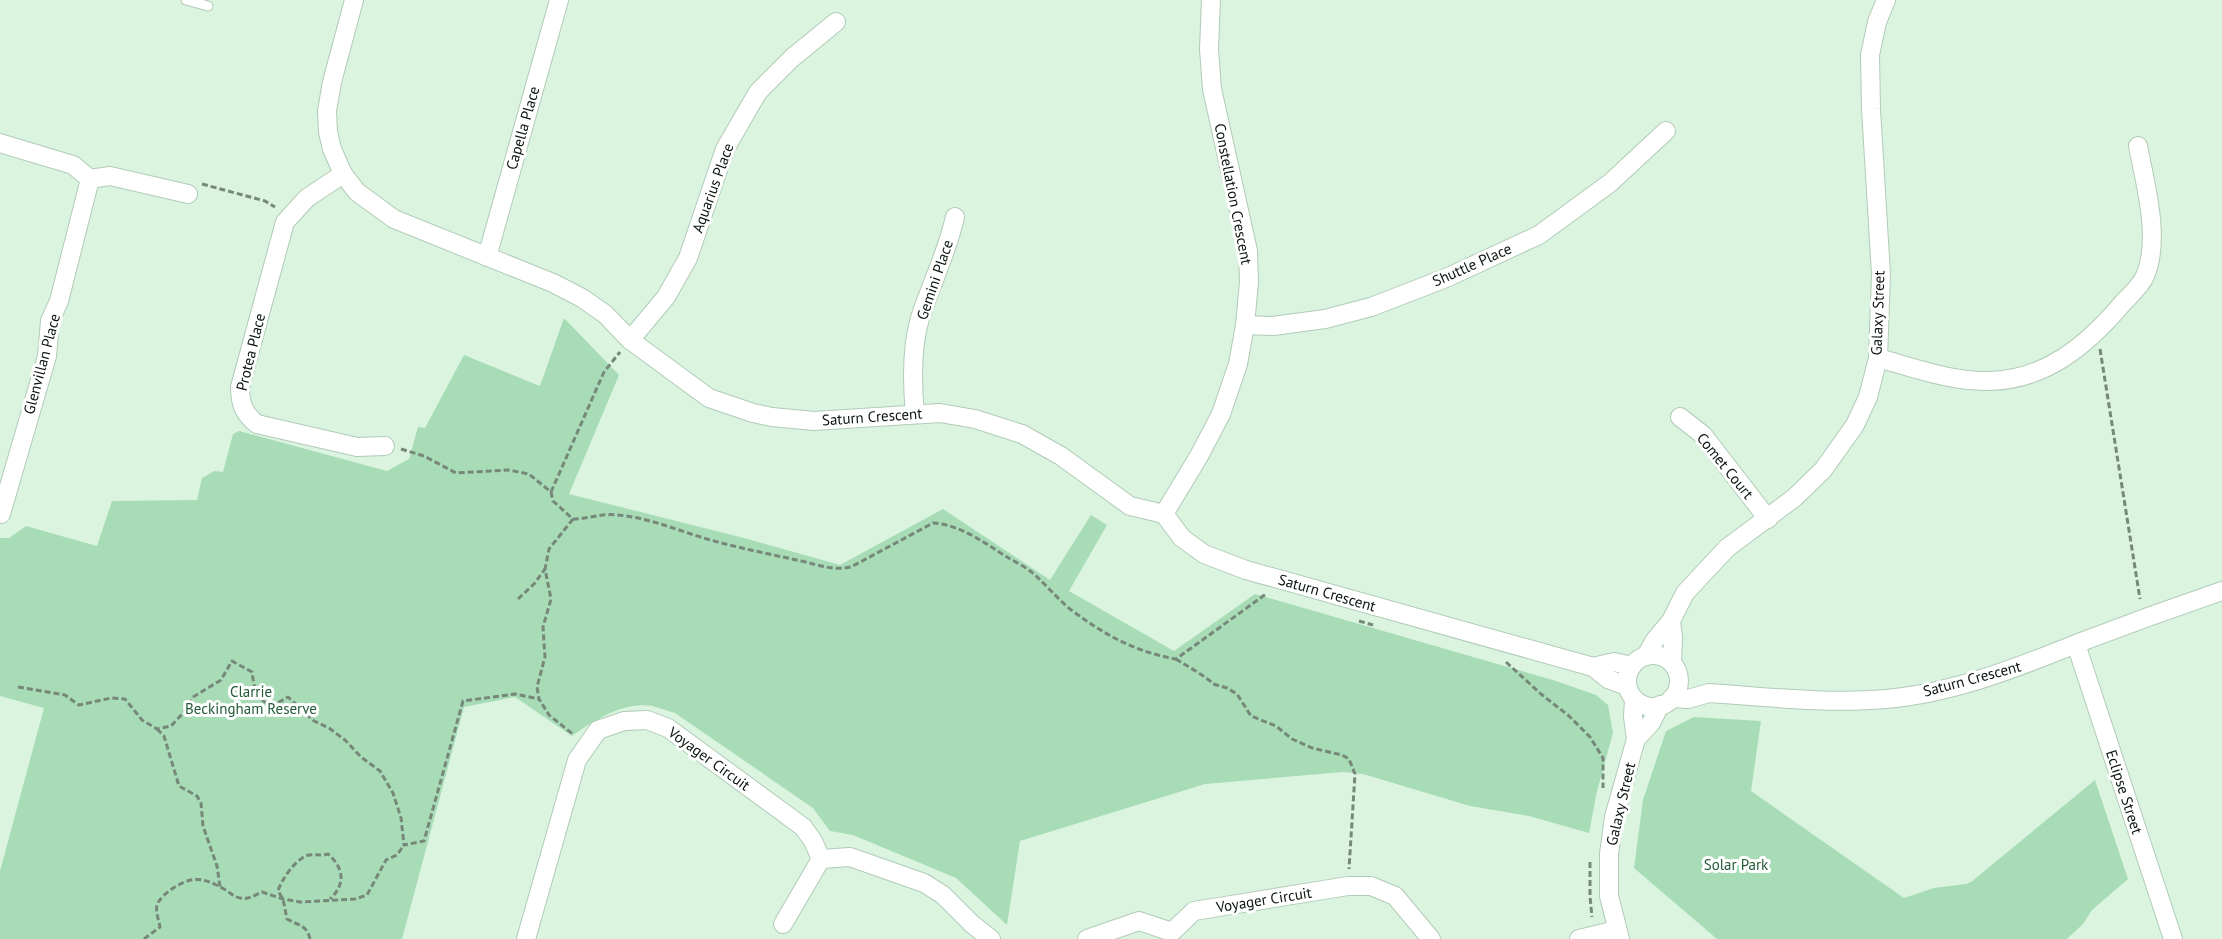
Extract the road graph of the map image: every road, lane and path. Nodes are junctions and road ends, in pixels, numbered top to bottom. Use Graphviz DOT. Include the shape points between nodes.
graph roads {
  1 [pos="186,0"];
  2 [pos="354,0"];
  3 [pos="559,0"];
  4 [pos="1211,0"];
  5 [pos="1886,0"];
  6 [pos="208,6"];
  7 [pos="836,22"];
  8 [pos="1666,131"];
  9 [pos="0,144"];
  10 [pos="2138,146"];
  11 [pos="343,174"];
  12 [pos="90,180"];
  13 [pos="188,194"];
  14 [pos="289,216"];
  15 [pos="955,217"];
  16 [pos="487,257"];
  17 [pos="1245,325"];
  18 [pos="2098,332"];
  19 [pos="630,340"];
  20 [pos="1878,358"];
  21 [pos="915,414"];
  22 [pos="1680,417"];
  23 [pos="385,446"];
  24 [pos="551,492"];
  25 [pos="1,514"];
  26 [pos="1164,514"];
  27 [pos="573,519"];
  28 [pos="1768,519"];
  29 [pos="545,569"];
  30 [pos="2222,591"];
  31 [pos="1274,596"];
  32 [pos="518,599"];
  33 [pos="2140,599"];
  34 [pos="1354,620"];
  35 [pos="1671,621"];
  36 [pos="1375,626"];
  37 [pos="2076,644"];
  38 [pos="1176,659"];
  39 [pos="1499,659"];
  40 [pos="1639,661"];
  41 [pos="1593,667"];
  42 [pos="1675,669"];
  43 [pos="18,687"];
  44 [pos="1630,692"];
  45 [pos="1709,693"];
  46 [pos="539,699"];
  47 [pos="1666,701"];
  48 [pos="157,729"];
  49 [pos="1636,740"];
  50 [pos="587,746"];
  51 [pos="1603,792"];
  52 [pos="404,845"];
  53 [pos="1591,857"];
  54 [pos="821,858"];
  55 [pos="1348,886"];
  56 [pos="220,887"];
  57 [pos="283,899"];
  58 [pos="330,899"];
  59 [pos="1593,917"];
  60 [pos="783,924"];
  61 [pos="1618,934"];
  62 [pos="1172,936"];
  63 [pos="144,939"];
  64 [pos="310,939"];
  65 [pos="526,939"];
  66 [pos="991,939"];
  67 [pos="1087,939"];
  68 [pos="1431,939"];
  69 [pos="1579,939"];
  70 [pos="2173,939"];
  1 -- 6 [label="lane"];
  2 -- 11 [label="street, Saturn Crescent" via="327,111 332,149"];
  3 -- 16 [label="street, Capella Place"];
  4 -- 17 [label="street, Constellation Crescent" via="1212,89 1248,251"];
  5 -- 20 [label="street, Galaxy Street" via="1870,55 1881,274"];
  7 -- 19 [label="street, Aquarius Place" via="758,92 725,149 688,258 666,297"];
  8 -- 17 [label="street, Shuttle Place" via="1610,183 1539,235 1446,278 1371,307 1325,319 1273,326"];
  9 -- 12 [label="street" via="73,165"];
  10 -- 18 [label="street" via="2150,220 2151,245 2145,277"];
  11 -- 14 [label="street, Protea Place" via="307,198"];
  11 -- 16 [label="street, Saturn Crescent" via="357,192 394,219"];
  12 -- 13 [label="street" via="110,176"];
  12 -- 25 [label="street, Glenvillan Place" via="59,302 50,321 47,356"];
  13 -- 14 [label="path" via="192,182 265,201"];
  14 -- 23 [label="street, Protea Place" via="240,387 243,410 257,424 357,447"];
  15 -- 21 [label="street, Gemini Place" via="920,318 912,381"];
  16 -- 19 [label="street, Saturn Crescent" via="582,298 605,314"];
  17 -- 26 [label="street, Constellation Crescent" via="1238,364 1221,414"];
  18 -- 20 [label="street" via="2049,368 1990,381 1958,379"];
  18 -- 33 [label="path"];
  19 -- 21 [label="street, Saturn Crescent" via="709,398 753,413 814,421"];
  19 -- 24 [label="path" via="604,372"];
  20 -- 28 [label="street, Galaxy Street" via="1868,397 1855,425 1824,470"];
  21 -- 26 [label="street, Saturn Crescent" via="975,418 1022,434 1130,506"];
  22 -- 28 [label="street, Comet Court" via="1703,435"];
  23 -- 24 [label="path" via="424,456 456,473 509,470 529,474"];
  24 -- 27 [label="path" via="553,501"];
  26 -- 41 [label="street, Saturn Crescent" via="1182,538 1204,554 1246,570"];
  27 -- 29 [label="path" via="549,549"];
  27 -- 38 [label="path" via="599,515 653,521 758,553 836,570 851,567 933,522 944,524 968,532 1032,573 1102,632 1135,649"];
  28 -- 35 [label="street, Galaxy Street" via="1727,548 1685,593"];
  29 -- 32 [label="path"];
  29 -- 46 [label="path" via="551,599 543,627 545,657 537,687"];
  30 -- 37 [label="street, Saturn Crescent"];
  31 -- 38 [label="path" via="1265,594"];
  34 -- 36 [label="path"];
  35 -- 40 [label="street, Galaxy Street"];
  35 -- 42 [label="street, Galaxy Street"];
  37 -- 45 [label="street, Saturn Crescent" via="2008,671 1888,699 1843,701"];
  37 -- 70 [label="street, Eclipse Street"];
  38 -- 55 [label="path" via="1213,684 1237,694 1251,716 1312,748 1349,759 1355,774"];
  39 -- 51 [label="path" via="1590,737 1603,758"];
  40 -- 41 [label="street, Saturn Crescent"];
  40 -- 42 [label="street" via="1659,655"];
  40 -- 44 [label="street" via="1627,676"];
  41 -- 44 [label="street, Saturn Crescent"];
  42 -- 45 [label="street, Saturn Crescent"];
  42 -- 47 [label="street" via="1676,691"];
  43 -- 48 [label="path" via="65,695 80,705 125,699 142,720"];
  44 -- 47 [label="street" via="1646,706"];
  44 -- 49 [label="street, Galaxy Street"];
  45 -- 47 [label="street, Saturn Crescent"];
  46 -- 50 [label="path" via="549,715"];
  46 -- 52 [label="path" via="515,694 463,701 424,841"];
  47 -- 49 [label="street, Galaxy Street"];
  48 -- 52 [label="path" via="171,726 193,697 221,680 232,661 252,672 255,692 266,704 274,705 288,697 314,722 329,728 380,771 393,793"];
  48 -- 56 [label="path" via="164,736 178,786 197,796 201,803 203,826"];
  49 -- 61 [label="street, Galaxy Street" via="1614,817 1609,854 1609,896"];
  50 -- 54 [label="street, Voyager Circuit" via="598,730 624,721 647,720 668,728 803,827"];
  50 -- 65 [label="street, Voyager Circuit" via="577,760"];
  52 -- 58 [label="path" via="397,855 386,860 367,894 355,899"];
  53 -- 59 [label="path"];
  54 -- 60 [label="street"];
  54 -- 66 [label="street" via="850,857 924,883"];
  55 -- 62 [label="street, Voyager Circuit" via="1194,911"];
  55 -- 68 [label="street, Voyager Circuit" via="1371,886 1395,896"];
  56 -- 57 [label="path" via="241,899 262,892"];
  56 -- 63 [label="path" via="209,881 185,880 156,905 160,927"];
  57 -- 58 [label="path"];
  57 -- 58 [label="path" via="278,891 280,883 298,859 328,854 342,874 339,890"];
  57 -- 64 [label="path" via="286,919 304,926"];
  61 -- 69 [label="street"];
  62 -- 67 [label="street, Voyager Circuit" via="1139,921"];
}
